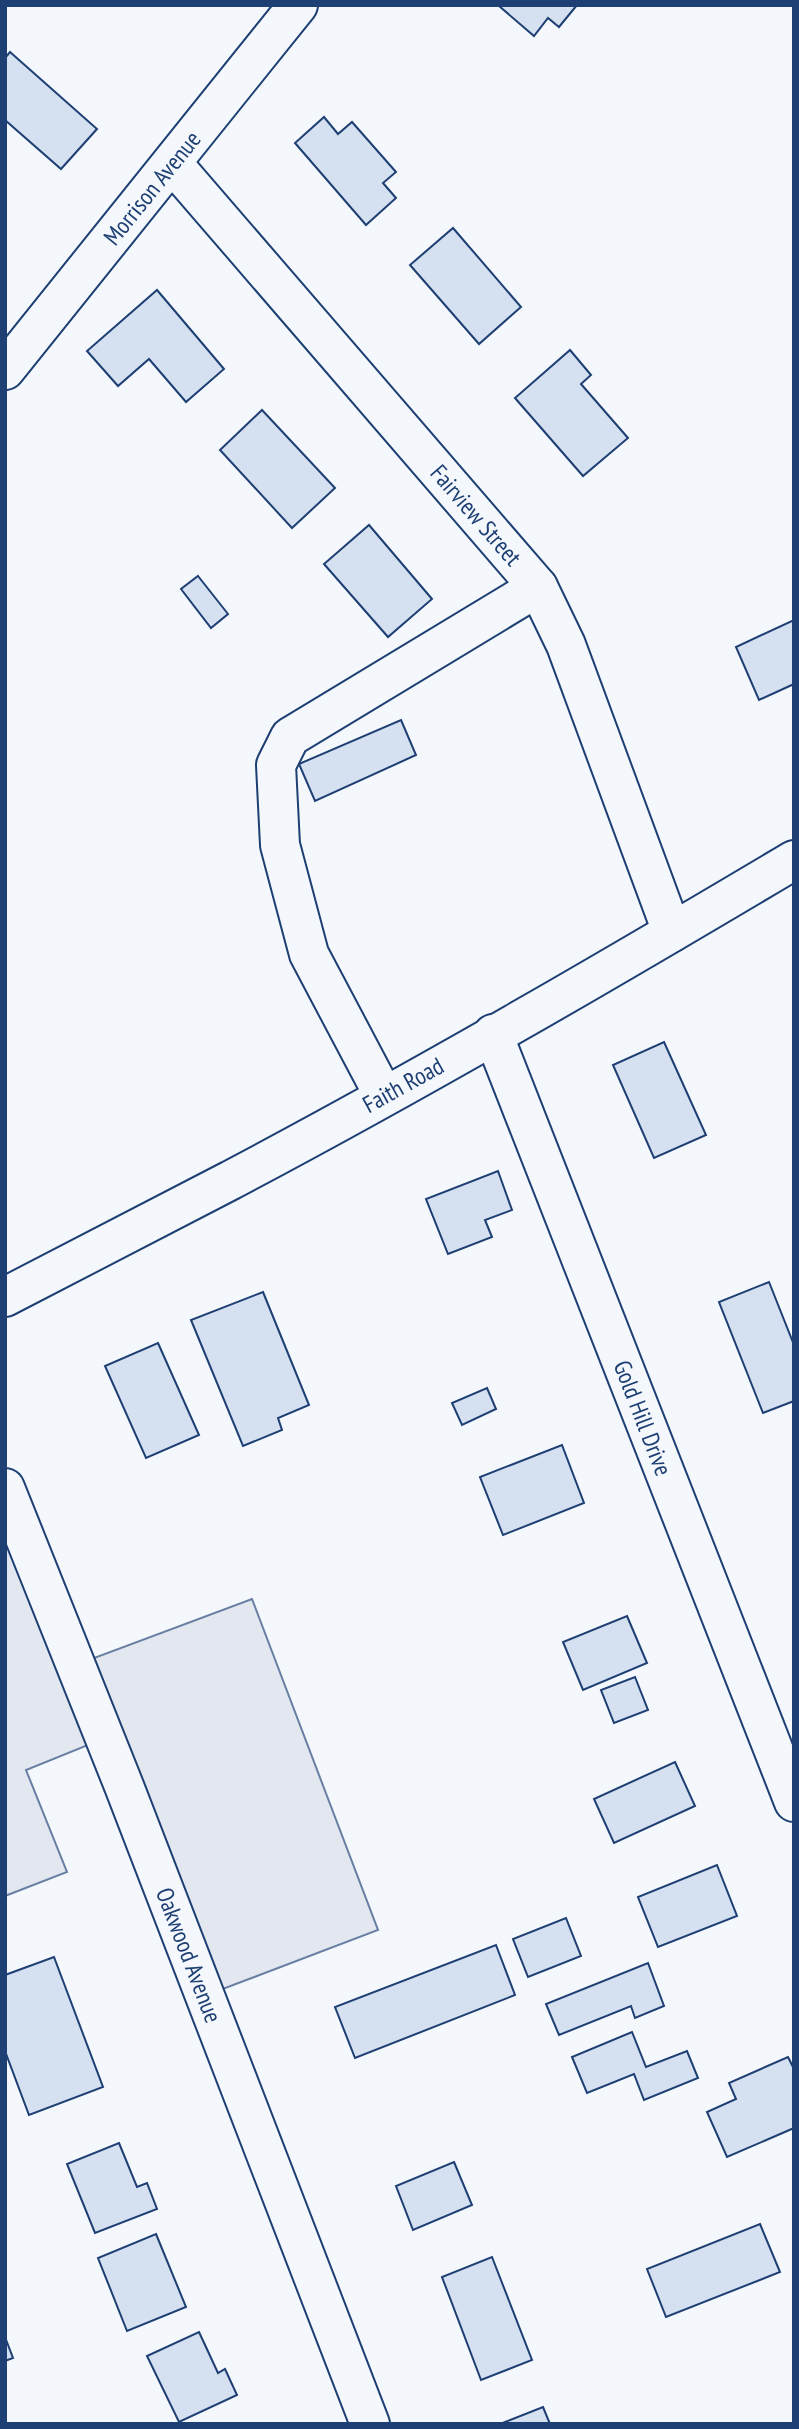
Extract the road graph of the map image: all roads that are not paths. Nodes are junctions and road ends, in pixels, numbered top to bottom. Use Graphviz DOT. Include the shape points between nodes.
graph roads {
  1 [pos="298,5"];
  2 [pos="172,163"];
  3 [pos="5,370"];
  4 [pos="538,587"];
  5 [pos="794,860"];
  6 [pos="672,932"];
  7 [pos="493,1034"];
  8 [pos="384,1096"];
  9 [pos="5,1297"];
  10 [pos="5,1489"];
  11 [pos="794,1802"];
  12 [pos="370,2424"];
  1 -- 2 [label="street, Morrison Avenue"];
  2 -- 3 [label="street, Morrison Avenue"];
  2 -- 4 [label="street, Fairview Street"];
  4 -- 6 [label="street, Fairview Street" via="566,645"];
  4 -- 8 [label="street" via="290,737 276,765 280,845 309,954"];
  5 -- 6 [label="street, Faith Road"];
  6 -- 7 [label="street, Faith Road"];
  7 -- 8 [label="street, Faith Road"];
  7 -- 11 [label="street, Gold Hill Drive"];
  8 -- 9 [label="street, Faith Road"];
  10 -- 12 [label="street, Oakwood Avenue"];
}
